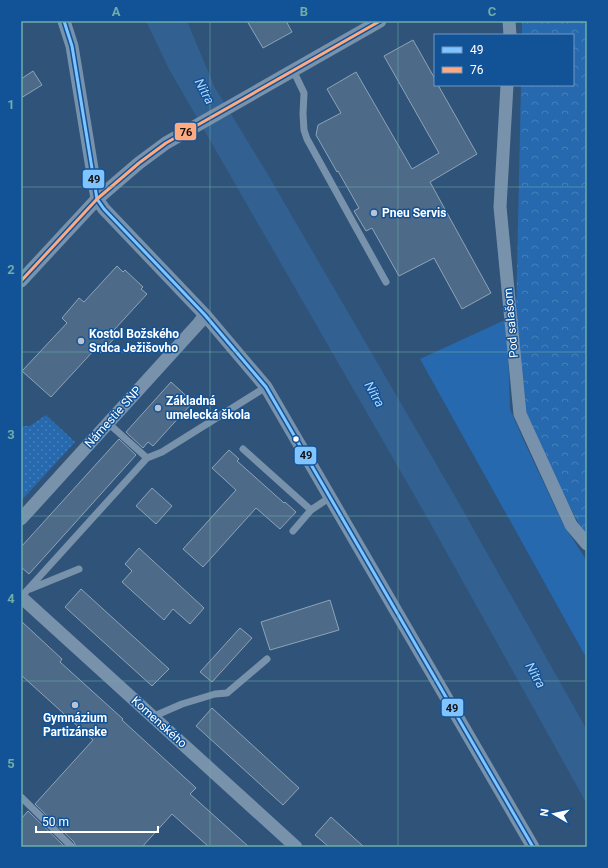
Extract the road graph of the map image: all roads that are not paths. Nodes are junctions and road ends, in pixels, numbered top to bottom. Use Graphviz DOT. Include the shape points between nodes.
graph roads {
  1 [pos="64,21"];
  2 [pos="380,21"];
  3 [pos="509,21"];
  4 [pos="510,34"];
  5 [pos="293,70"];
  6 [pos="507,86"];
  7 [pos="97,199"];
  8 [pos="21,281"];
  9 [pos="386,282"];
  10 [pos="205,315"];
  11 [pos="266,387"];
  12 [pos="108,422"];
  13 [pos="243,449"];
  14 [pos="147,458"];
  15 [pos="329,498"];
  16 [pos="311,510"];
  17 [pos="21,519"];
  18 [pos="293,531"];
  19 [pos="587,544"];
  20 [pos="79,569"];
  21 [pos="23,595"];
  22 [pos="267,659"];
  23 [pos="152,717"];
  24 [pos="21,797"];
  25 [pos="70,847"];
  26 [pos="296,847"];
  27 [pos="533,847"];
  1 -- 7 [label="street" via="72,46"];
  2 -- 5 [label="street"];
  3 -- 4 [label="street"];
  5 -- 7 [label="street" via="167,142"];
  5 -- 9 [label="lane" via="304,93 304,130 307,140"];
  6 -- 19 [label="street, Pod salašom" via="500,207 520,414 571,525"];
  7 -- 8 [label="street"];
  7 -- 10 [label="street"];
  10 -- 11 [label="street"];
  10 -- 12 [label="street, Námestie SNP"];
  11 -- 14 [label="lane" via="162,452"];
  11 -- 15 [label="street"];
  12 -- 14 [label="lane"];
  12 -- 17 [label="street, Námestie SNP"];
  13 -- 16 [label="lane"];
  14 -- 21 [label="lane"];
  15 -- 16 [label="lane"];
  15 -- 27 [label="street"];
  16 -- 18 [label="lane"];
  20 -- 21 [label="lane"];
  21 -- 23 [label="street, Komenského"];
  22 -- 23 [label="lane" via="227,693 182,704"];
  23 -- 26 [label="street, Komenského"];
  24 -- 25 [label="lane" via="72,846"];
}
